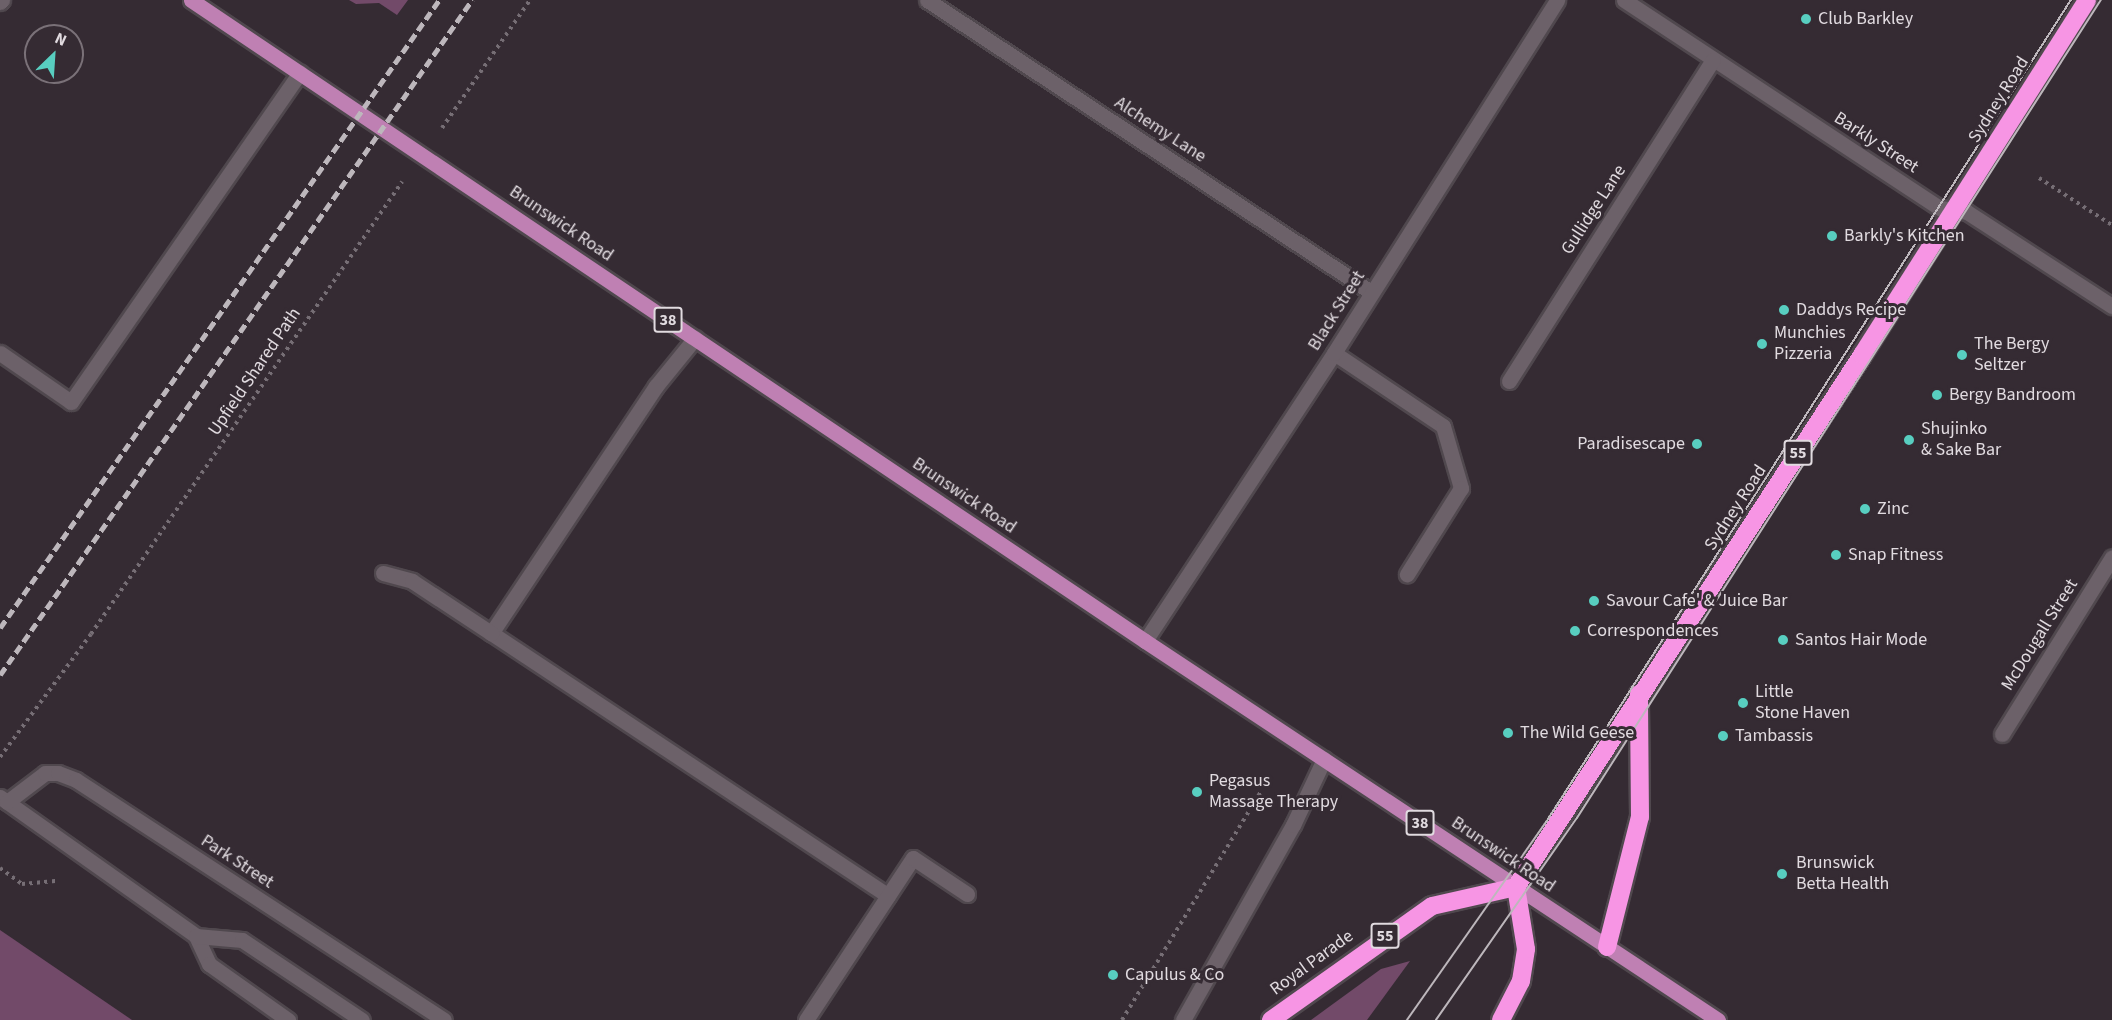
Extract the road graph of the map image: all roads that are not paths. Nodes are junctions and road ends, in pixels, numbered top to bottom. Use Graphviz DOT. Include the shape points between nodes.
graph roads {
  1 [pos="191,0"];
  2 [pos="927,0"];
  3 [pos="1557,0"];
  4 [pos="1624,0"];
  5 [pos="2087,0"];
  6 [pos="1713,60"];
  7 [pos="300,73"];
  8 [pos="1954,210"];
  9 [pos="1371,292"];
  10 [pos="2112,306"];
  11 [pos="695,338"];
  12 [pos="0,352"];
  13 [pos="1334,353"];
  14 [pos="1509,381"];
  15 [pos="2112,556"];
  16 [pos="383,573"];
  17 [pos="1407,574"];
  18 [pos="491,633"];
  19 [pos="1145,641"];
  20 [pos="1639,694"];
  21 [pos="2002,734"];
  22 [pos="1324,759"];
  23 [pos="4,800"];
  24 [pos="1516,887"];
  25 [pos="967,894"];
  26 [pos="888,896"];
  27 [pos="196,936"];
  28 [pos="1607,947"];
  29 [pos="288,1020"];
  30 [pos="362,1020"];
  31 [pos="444,1020"];
  32 [pos="806,1020"];
  33 [pos="1183,1020"];
  34 [pos="1271,1020"];
  35 [pos="1501,1020"];
  36 [pos="1718,1020"];
  1 -- 7 [label="main road, Brunswick Road / 38"];
  2 -- 9 [label="street, Alchemy Lane"];
  3 -- 9 [label="street, Black Street"];
  4 -- 6 [label="street, Barkly Street"];
  5 -- 8 [label="highway, Sydney Road / 55"];
  6 -- 8 [label="street, Barkly Street" via="1940,208"];
  6 -- 14 [label="street, Gullidge Lane"];
  7 -- 11 [label="main road, Brunswick Road / 38"];
  7 -- 12 [label="street" via="71,402"];
  8 -- 10 [label="street, Barkly Street" via="1967,212"];
  8 -- 20 [label="highway, Sydney Road / 55"];
  9 -- 13 [label="street, Black Street"];
  11 -- 18 [label="street" via="656,386"];
  11 -- 19 [label="main road, Brunswick Road / 38"];
  13 -- 17 [label="street" via="1443,426 1461,488"];
  13 -- 19 [label="street, Black Street"];
  15 -- 21 [label="street, McDougall Street"];
  16 -- 18 [label="street" via="412,581"];
  18 -- 26 [label="street"];
  19 -- 22 [label="main road, Brunswick Road / 38"];
  20 -- 24 [label="highway, Sydney Road / 55"];
  20 -- 28 [label="highway" via="1640,817"];
  22 -- 24 [label="main road, Brunswick Road / 38"];
  22 -- 33 [label="street" via="1293,825"];
  23 -- 27 [label="street, Park Street"];
  23 -- 31 [label="street, Park Street" via="45,772 76,780"];
  24 -- 28 [label="main road, Brunswick Road / 38"];
  24 -- 34 [label="highway, Royal Parade / 55" via="1426,909"];
  24 -- 35 [label="highway" via="1526,949 1521,981"];
  25 -- 26 [label="street" via="913,858"];
  26 -- 32 [label="street"];
  27 -- 29 [label="street, Park Street" via="209,964"];
  27 -- 30 [label="street" via="242,940"];
  28 -- 36 [label="main road, Brunswick Road / 38"];
}
